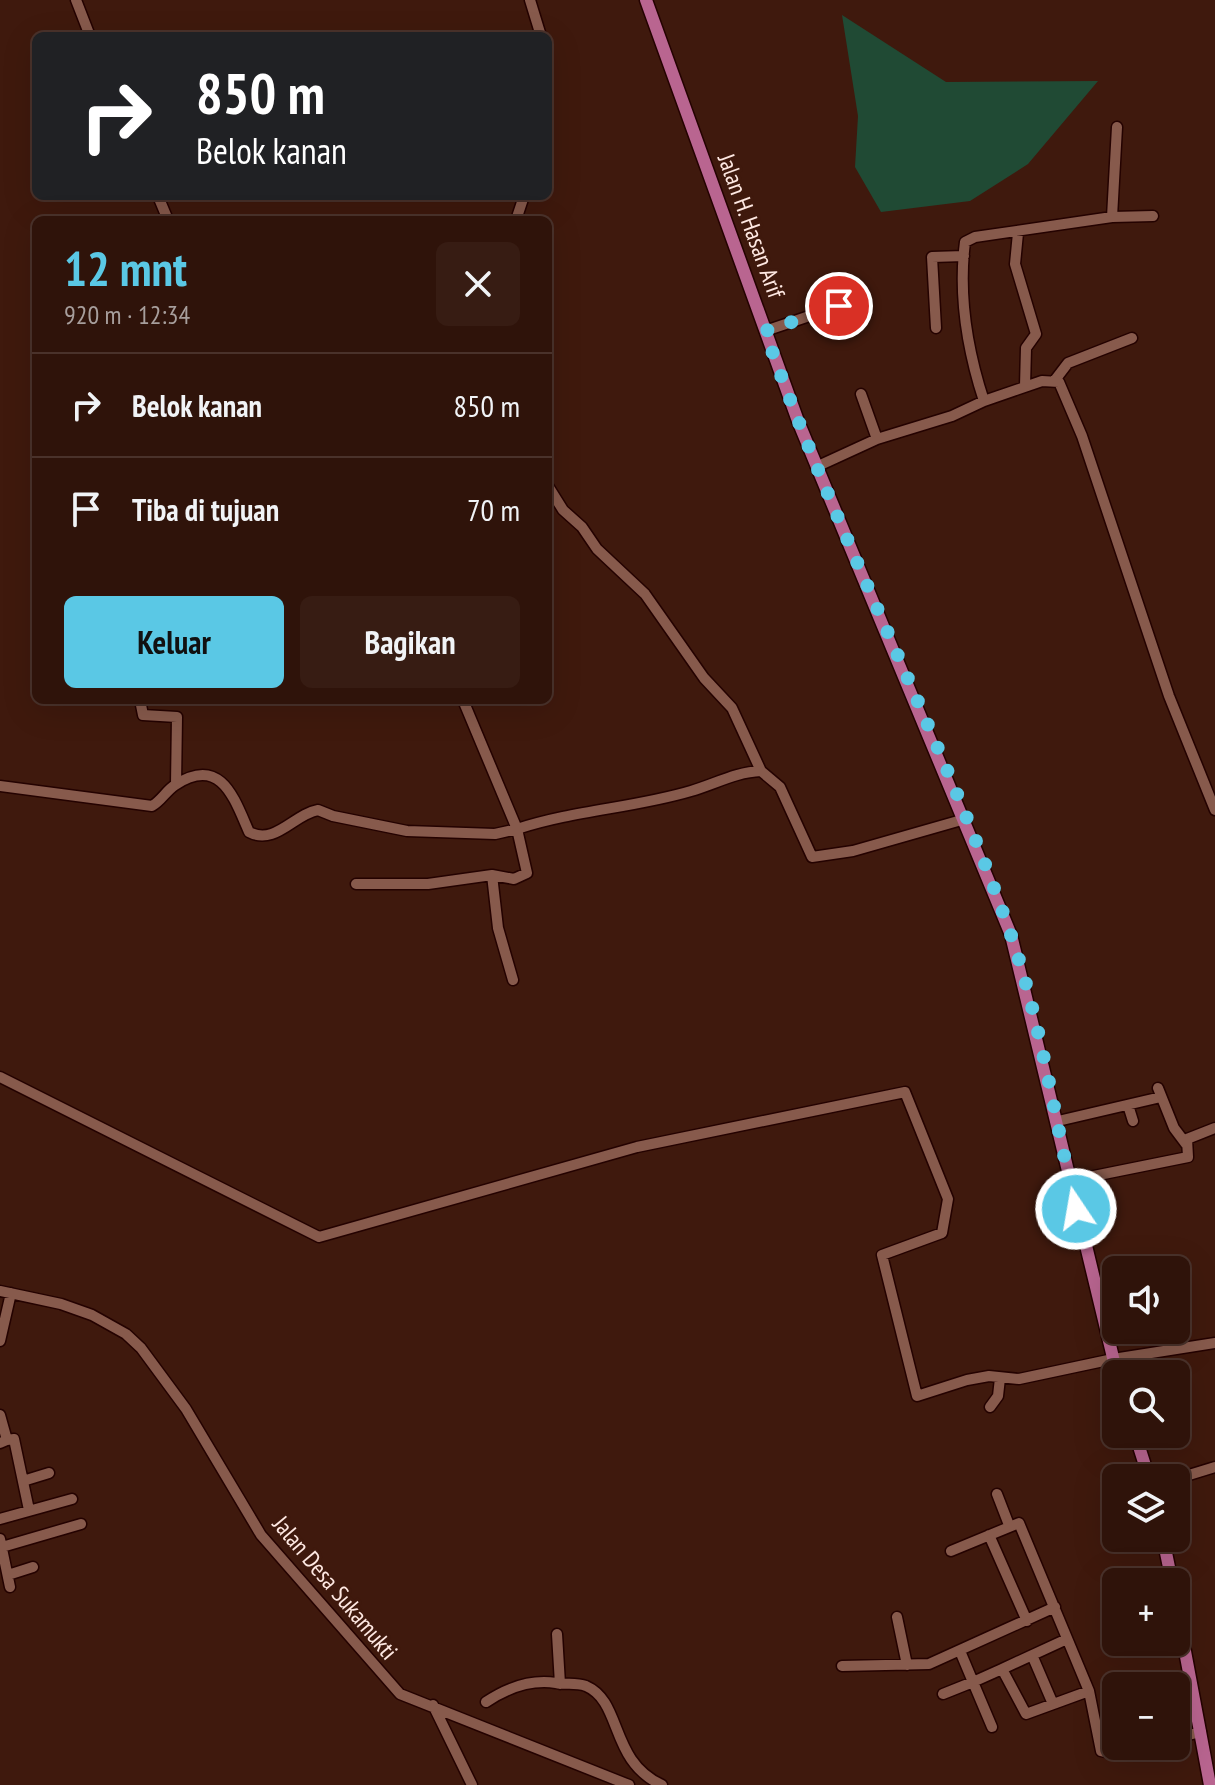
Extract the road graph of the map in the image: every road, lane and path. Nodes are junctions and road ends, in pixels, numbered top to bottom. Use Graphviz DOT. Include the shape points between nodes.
graph roads {
  1 [pos="76,0"];
  2 [pos="530,0"];
  3 [pos="646,0"];
  4 [pos="88,32"];
  5 [pos="540,32"];
  6 [pos="1117,127"];
  7 [pos="1153,216"];
  8 [pos="1112,217"];
  9 [pos="1018,233"];
  10 [pos="964,256"];
  11 [pos="839,306"];
  12 [pos="936,328"];
  13 [pos="765,331"];
  14 [pos="1132,338"];
  15 [pos="1055,380"];
  16 [pos="1025,386"];
  17 [pos="861,394"];
  18 [pos="984,401"];
  19 [pos="877,439"];
  20 [pos="816,467"];
  21 [pos="552,492"];
  22 [pos="141,704"];
  23 [pos="465,704"];
  24 [pos="761,771"];
  25 [pos="176,784"];
  26 [pos="0,786"];
  27 [pos="1215,810"];
  28 [pos="965,819"];
  29 [pos="517,829"];
  30 [pos="492,875"];
  31 [pos="356,884"];
  32 [pos="513,980"];
  33 [pos="0,1077"];
  34 [pos="1128,1105"];
  35 [pos="1058,1121"];
  36 [pos="1133,1121"];
  37 [pos="1215,1128"];
  38 [pos="1186,1144"];
  39 [pos="1069,1181"];
  40 [pos="5,1292"];
  41 [pos="0,1341"];
  42 [pos="1215,1343"];
  43 [pos="1114,1360"];
  44 [pos="1141,1360"];
  45 [pos="1102,1368"];
  46 [pos="1000,1378"];
  47 [pos="990,1407"];
  48 [pos="0,1415"];
  49 [pos="3,1442"];
  50 [pos="1215,1467"];
  51 [pos="49,1473"];
  52 [pos="1190,1475"];
  53 [pos="23,1481"];
  54 [pos="997,1494"];
  55 [pos="72,1499"];
  56 [pos="29,1510"];
  57 [pos="0,1517"];
  58 [pos="81,1524"];
  59 [pos="1009,1525"];
  60 [pos="989,1535"];
  61 [pos="1,1543"];
  62 [pos="951,1551"];
  63 [pos="33,1567"];
  64 [pos="8,1575"];
  65 [pos="10,1587"];
  66 [pos="1055,1607"];
  67 [pos="897,1617"];
  68 [pos="1027,1621"];
  69 [pos="557,1634"];
  70 [pos="1067,1639"];
  71 [pos="960,1651"];
  72 [pos="1032,1655"];
  73 [pos="1186,1656"];
  74 [pos="907,1665"];
  75 [pos="842,1666"];
  76 [pos="1002,1669"];
  77 [pos="973,1682"];
  78 [pos="560,1684"];
  79 [pos="1089,1691"];
  80 [pos="943,1694"];
  81 [pos="486,1702"];
  82 [pos="1053,1704"];
  83 [pos="433,1705"];
  84 [pos="992,1727"];
  85 [pos="1201,1732"];
  86 [pos="1190,1735"];
  87 [pos="1102,1751"];
  88 [pos="472,1785"];
  89 [pos="629,1785"];
  90 [pos="662,1785"];
  91 [pos="1210,1785"];
  1 -- 4 [label="street"];
  2 -- 5 [label="street"];
  3 -- 13 [label="main road, Jalan H. Hasan Arif"];
  6 -- 8 [label="street"];
  7 -- 8 [label="street"];
  8 -- 9 [label="street"];
  9 -- 10 [label="street" via="969,238"];
  9 -- 16 [label="street" via="1015,264 1036,334 1026,348"];
  10 -- 12 [label="street" via="932,257"];
  10 -- 18 [label="street" via="968,345"];
  11 -- 13 [label="street"];
  13 -- 20 [label="main road, Jalan H. Hasan Arif"];
  14 -- 15 [label="street" via="1068,363"];
  15 -- 16 [label="street"];
  15 -- 27 [label="street" via="1071,406 1169,696"];
  16 -- 18 [label="street"];
  17 -- 19 [label="street"];
  18 -- 19 [label="street"];
  19 -- 20 [label="street"];
  20 -- 28 [label="main road, Jalan H. Hasan Arif"];
  21 -- 24 [label="street" via="597,549 645,594 704,678 732,708"];
  22 -- 25 [label="street" via="143,715 177,717"];
  23 -- 29 [label="street"];
  24 -- 28 [label="street" via="780,787 806,849 815,858"];
  24 -- 29 [label="street"];
  25 -- 26 [label="street" via="152,806"];
  25 -- 29 [label="street" via="200,776 221,780 237,799 249,832 256,835 281,831 318,810 407,831 495,834"];
  28 -- 35 [label="main road, Jalan H. Hasan Arif" via="1011,935"];
  29 -- 30 [label="street" via="527,873 514,879"];
  30 -- 31 [label="street" via="428,884"];
  30 -- 32 [label="street" via="498,928"];
  33 -- 46 [label="street" via="319,1237 637,1147 905,1092 948,1199 942,1233 882,1255 917,1396 967,1380"];
  34 -- 35 [label="street"];
  34 -- 36 [label="street"];
  34 -- 38 [label="street" via="1160,1092"];
  35 -- 39 [label="main road, Jalan H. Hasan Arif"];
  37 -- 38 [label="street" via="1188,1138"];
  38 -- 39 [label="street" via="1188,1157"];
  39 -- 43 [label="main road, Jalan H. Hasan Arif"];
  40 -- 41 [label="street"];
  40 -- 83 [label="street, Jalan Desa Sukamukti" via="92,1315 133,1340 186,1409 280,1560 397,1691"];
  42 -- 44 [label="street"];
  45 -- 46 [label="street"];
  46 -- 47 [label="street"];
  48 -- 49 [label="street"];
  49 -- 53 [label="street" via="14,1439"];
  50 -- 52 [label="street"];
  51 -- 53 [label="street"];
  53 -- 56 [label="street"];
  54 -- 59 [label="street"];
  55 -- 56 [label="street"];
  56 -- 57 [label="street"];
  58 -- 61 [label="street"];
  59 -- 60 [label="street"];
  59 -- 66 [label="street" via="1020,1524"];
  60 -- 62 [label="street"];
  60 -- 68 [label="street"];
  61 -- 64 [label="street"];
  63 -- 64 [label="street"];
  64 -- 65 [label="street"];
  66 -- 68 [label="street"];
  66 -- 70 [label="street"];
  67 -- 74 [label="street"];
  68 -- 71 [label="street"];
  69 -- 78 [label="street"];
  70 -- 72 [label="street"];
  70 -- 79 [label="street"];
  71 -- 74 [label="street" via="929,1664"];
  71 -- 77 [label="street"];
  72 -- 76 [label="street"];
  72 -- 82 [label="street"];
  73 -- 85 [label="main road"];
  74 -- 75 [label="street"];
  76 -- 77 [label="street"];
  76 -- 82 [label="street" via="1023,1713"];
  77 -- 80 [label="street"];
  77 -- 84 [label="street"];
  78 -- 81 [label="street" via="506,1688"];
  78 -- 90 [label="street" via="589,1688 610,1714 630,1762 644,1777"];
  79 -- 82 [label="street"];
  79 -- 87 [label="street"];
  83 -- 88 [label="street"];
  83 -- 89 [label="street, Jalan Desa Sukamukti"];
  85 -- 86 [label="street"];
  85 -- 91 [label="main road"];
}
